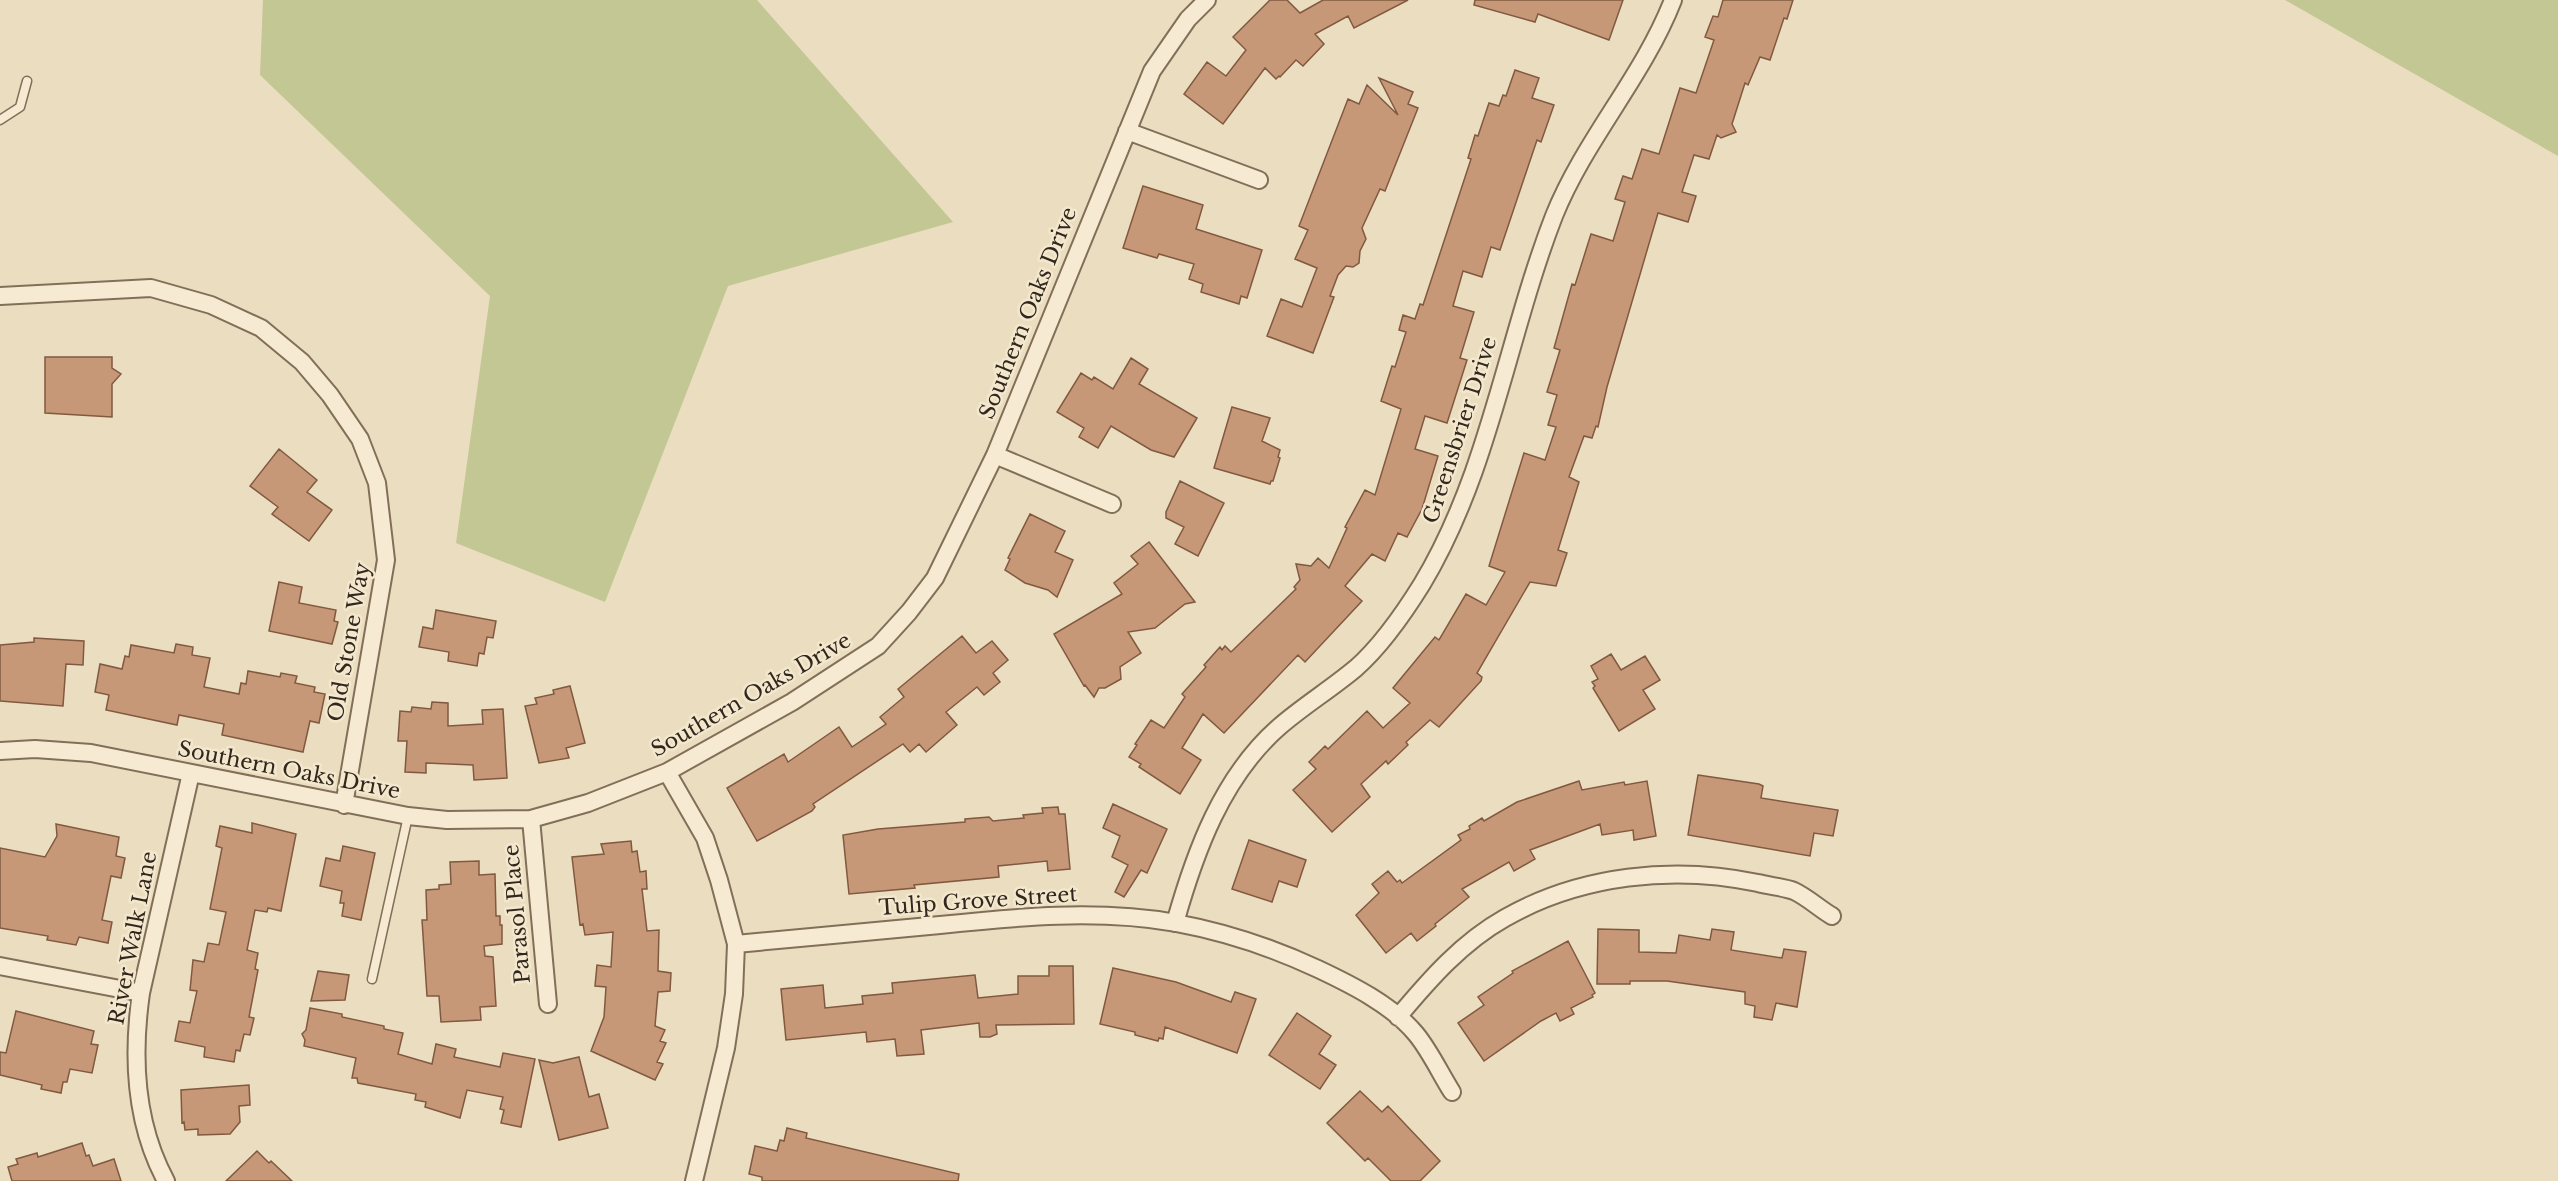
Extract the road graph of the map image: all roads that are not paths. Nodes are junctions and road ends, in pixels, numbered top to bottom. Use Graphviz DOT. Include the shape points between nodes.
graph roads {
  1 [pos="1207,0"];
  2 [pos="1674,0"];
  3 [pos="27,81"];
  4 [pos="0,120"];
  5 [pos="1126,131"];
  6 [pos="1259,180"];
  7 [pos="0,296"];
  8 [pos="995,455"];
  9 [pos="1112,504"];
  10 [pos="0,751"];
  11 [pos="667,772"];
  12 [pos="191,773"];
  13 [pos="344,805"];
  14 [pos="408,816"];
  15 [pos="531,819"];
  16 [pos="1832,916"];
  17 [pos="1175,923"];
  18 [pos="736,944"];
  19 [pos="0,966"];
  20 [pos="372,979"];
  21 [pos="141,993"];
  22 [pos="548,1004"];
  23 [pos="1398,1017"];
  24 [pos="1452,1092"];
  25 [pos="166,1181"];
  26 [pos="694,1181"];
  1 -- 5 [label="street, Southern Oaks Drive" via="1188,19 1152,71"];
  2 -- 17 [label="street, Greensbrier Drive" via="1651,47 1584,156 1556,213 1474,473 1446,543 1391,629 1359,665 1279,727 1243,767 1213,817 1191,865"];
  3 -- 4 [label="lane" via="20,107"];
  5 -- 6 [label="street"];
  5 -- 8 [label="street, Southern Oaks Drive"];
  7 -- 13 [label="street, Old Stone Way" via="151,288 211,305 261,328 302,362 360,439 377,483 386,560"];
  8 -- 9 [label="street"];
  8 -- 11 [label="street, Southern Oaks Drive" via="935,578 878,646 792,702"];
  10 -- 12 [label="street, Southern Oaks Drive" via="91,753"];
  11 -- 15 [label="street, Southern Oaks Drive" via="588,803"];
  11 -- 18 [label="street" via="705,838"];
  12 -- 13 [label="street, Southern Oaks Drive"];
  12 -- 21 [label="street, River Walk Lane"];
  13 -- 14 [label="street, Southern Oaks Drive"];
  14 -- 15 [label="street, Southern Oaks Drive" via="447,820"];
  14 -- 20 [label="lane"];
  15 -- 22 [label="street, Parasol Place"];
  16 -- 23 [label="street" via="1794,891 1727,877 1661,874 1599,882 1546,896 1503,918 1466,945"];
  17 -- 18 [label="street, Tulip Grove Street" via="1127,917 1013,918"];
  17 -- 23 [label="street, Tulip Grove Street" via="1283,953 1330,975"];
  18 -- 26 [label="street" via="726,1048"];
  19 -- 21 [label="street"];
  21 -- 25 [label="street, River Walk Lane" via="135,1066 144,1123"];
  23 -- 24 [label="street, Tulip Grove Street" via="1416,1035"];
}
